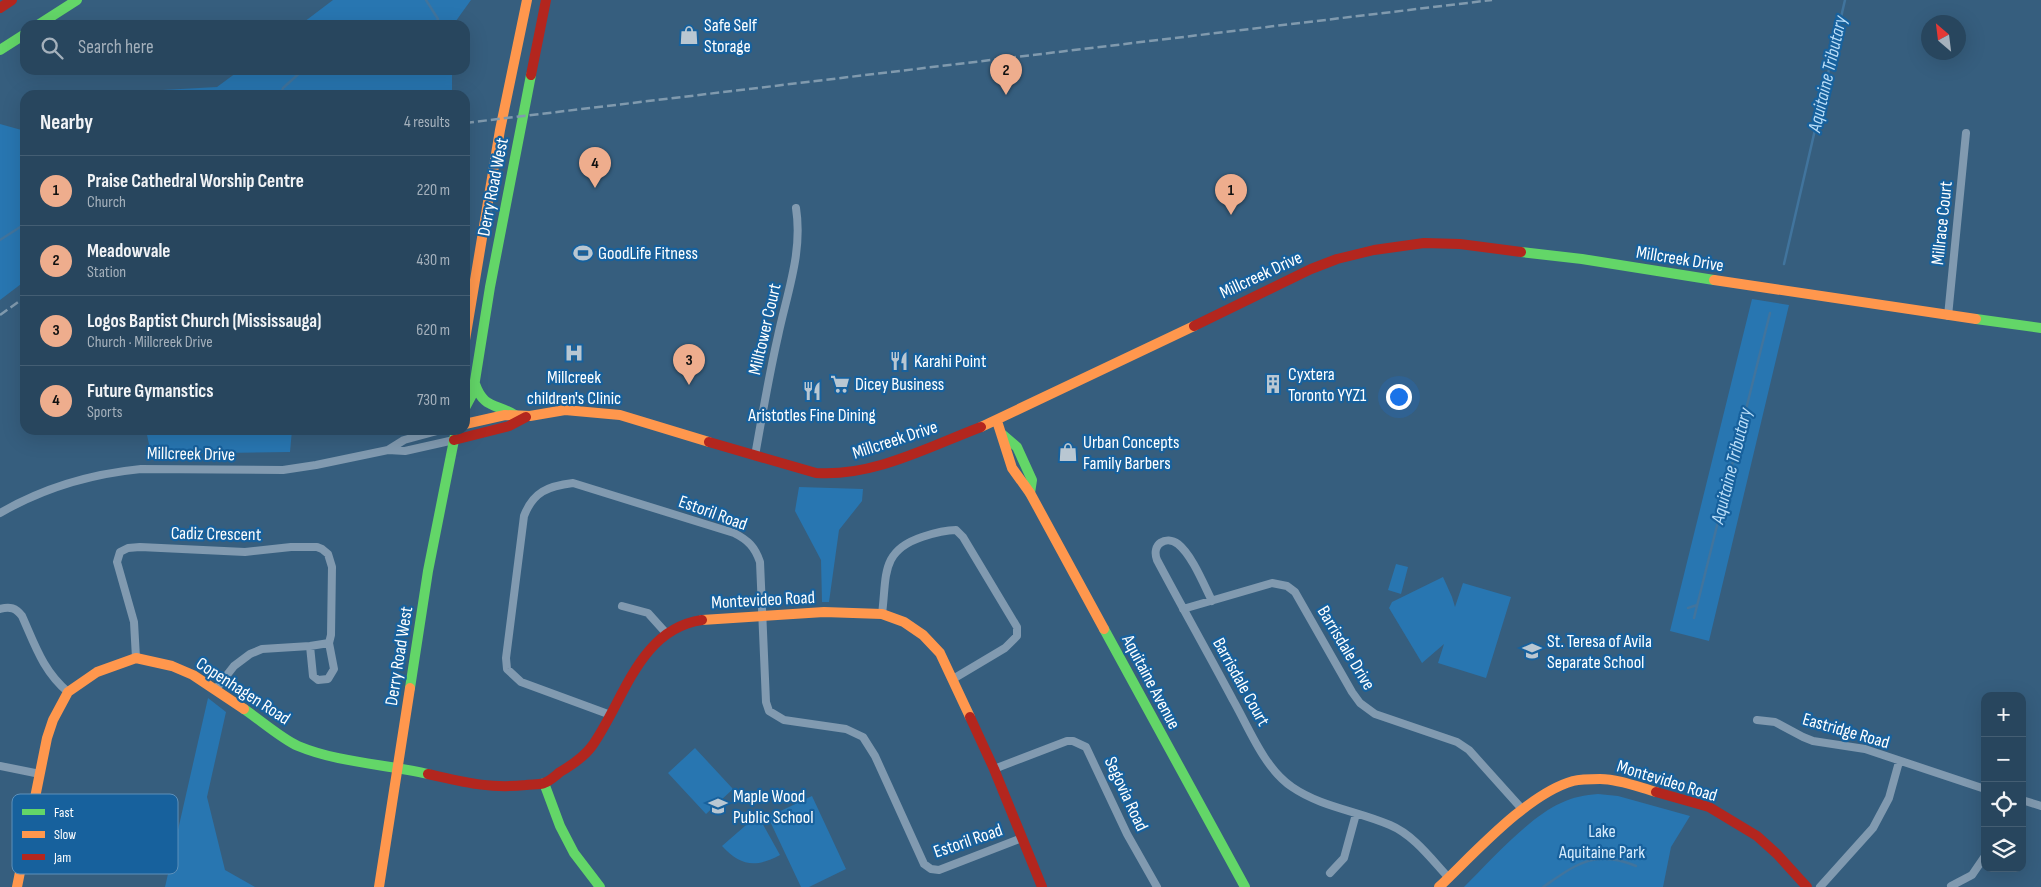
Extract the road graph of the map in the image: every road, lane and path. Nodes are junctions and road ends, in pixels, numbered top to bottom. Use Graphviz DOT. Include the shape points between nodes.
graph roads {
  1 [pos="12,0"];
  2 [pos="77,0"];
  3 [pos="526,0"];
  4 [pos="546,0"];
  5 [pos="0,8"];
  6 [pos="46,20"];
  7 [pos="20,37"];
  8 [pos="0,50"];
  9 [pos="1966,133"];
  10 [pos="796,208"];
  11 [pos="470,310"];
  12 [pos="1948,316"];
  13 [pos="2041,328"];
  14 [pos="475,382"];
  15 [pos="470,399"];
  16 [pos="516,416"];
  17 [pos="530,416"];
  18 [pos="997,421"];
  19 [pos="470,423"];
  20 [pos="470,432"];
  21 [pos="422,435"];
  22 [pos="455,435"];
  23 [pos="388,450"];
  24 [pos="755,456"];
  25 [pos="0,513"];
  26 [pos="1212,601"];
  27 [pos="622,606"];
  28 [pos="0,609"];
  29 [pos="1183,610"];
  30 [pos="882,614"];
  31 [pos="762,615"];
  32 [pos="666,633"];
  33 [pos="329,643"];
  34 [pos="310,646"];
  35 [pos="136,658"];
  36 [pos="953,679"];
  37 [pos="216,690"];
  38 [pos="68,692"];
  39 [pos="608,714"];
  40 [pos="1757,720"];
  41 [pos="1900,762"];
  42 [pos="0,766"];
  43 [pos="399,767"];
  44 [pos="994,769"];
  45 [pos="40,774"];
  46 [pos="544,782"];
  47 [pos="1981,787"];
  48 [pos="36,794"];
  49 [pos="2026,801"];
  50 [pos="2041,806"];
  51 [pos="1522,809"];
  52 [pos="1356,814"];
  53 [pos="1022,838"];
  54 [pos="1981,862"];
  55 [pos="1330,873"];
  56 [pos="20,874"];
  57 [pos="1448,878"];
  58 [pos="1951,886"];
  59 [pos="17,887"];
  60 [pos="379,887"];
  61 [pos="600,887"];
  62 [pos="1042,887"];
  63 [pos="1157,887"];
  64 [pos="1245,887"];
  65 [pos="1439,887"];
  66 [pos="1807,887"];
  67 [pos="1820,887"];
  1 -- 5 [label="main road"];
  2 -- 6 [label="main road"];
  3 -- 11 [label="main road, Derry Road West"];
  4 -- 14 [label="main road, Derry Road West" via="490,287"];
  7 -- 8 [label="main road"];
  9 -- 12 [label="street, Millrace Court"];
  10 -- 24 [label="street, Milltower Court" via="798,244"];
  12 -- 13 [label="main road, Millcreek Drive"];
  12 -- 18 [label="main road, Millcreek Drive" via="1490,246 1424,243 1353,254 1311,269"];
  14 -- 15 [label="main road, Derry Road West"];
  14 -- 16 [label="main road" via="483,402"];
  16 -- 17 [label="main road, Millcreek Drive"];
  16 -- 19 [label="main road, Millcreek Drive" via="505,415"];
  17 -- 20 [label="main road, Millcreek Drive" via="509,426"];
  17 -- 24 [label="main road, Millcreek Drive" via="565,410 620,414"];
  18 -- 24 [label="main road, Millcreek Drive" via="857,472 816,473"];
  18 -- 64 [label="main road, Aquitaine Avenue" via="1006,452 1022,486 1030,492"];
  21 -- 23 [label="street, Millcreek Drive" via="404,440"];
  22 -- 23 [label="street, Millcreek Drive" via="405,451"];
  22 -- 43 [label="main road, Derry Road West" via="428,571"];
  23 -- 25 [label="street, Millcreek Drive" via="283,470 119,471 52,487"];
  26 -- 29 [label="street, Barrisdale Drive"];
  26 -- 29 [label="street, Barrisdale Court" via="1186,553 1177,543 1162,543 1154,553"];
  26 -- 51 [label="street, Barrisdale Drive" via="1272,583 1287,586 1295,592 1360,703 1375,714 1457,742 1469,750"];
  27 -- 32 [label="street" via="648,613"];
  28 -- 38 [label="street" via="18,611 44,665 56,683"];
  29 -- 52 [label="street, Barrisdale Court" via="1281,779 1305,795"];
  30 -- 31 [label="main road, Montevideo Road"];
  30 -- 36 [label="main road, Montevideo Road" via="904,622 932,644"];
  30 -- 36 [label="street" via="892,554 912,540 956,530 1017,627 1017,636 1005,648"];
  31 -- 32 [label="main road, Montevideo Road" via="695,621"];
  31 -- 39 [label="street, Estoril Road" via="760,562 748,540 573,483 539,493 528,505 524,516 506,669 521,682"];
  31 -- 53 [label="street, Estoril Road" via="769,711 784,720 846,729 863,737 875,756 924,864 939,870"];
  32 -- 39 [label="main road, Montevideo Road" via="627,682"];
  33 -- 34 [label="street"];
  33 -- 34 [label="street, Cadiz Crescent" via="334,669 328,679 318,680 313,676"];
  33 -- 35 [label="street, Cadiz Crescent" via="332,636 332,567 328,554 322,549 291,547 245,552 140,547 120,552 117,562 134,622"];
  34 -- 37 [label="street" via="262,649 250,654 234,666"];
  35 -- 37 [label="main road, Copenhagen Road" via="172,666"];
  35 -- 38 [label="main road" via="97,672"];
  36 -- 44 [label="main road, Montevideo Road"];
  37 -- 43 [label="main road, Copenhagen Road" via="296,745 331,757"];
  38 -- 45 [label="main road" via="53,720"];
  39 -- 46 [label="main road, Montevideo Road" via="592,746 579,760"];
  40 -- 41 [label="street, Eastridge Road" via="1775,722 1813,741 1865,749"];
  41 -- 47 [label="street, Eastridge Road"];
  41 -- 67 [label="street" via="1889,798 1873,828"];
  42 -- 45 [label="street"];
  43 -- 46 [label="main road, Montevideo Road" via="481,786 507,787"];
  43 -- 60 [label="main road, Derry Road West"];
  44 -- 53 [label="main road, Montevideo Road"];
  44 -- 63 [label="street, Segovia Road" via="1067,741 1086,747 1127,834"];
  45 -- 48 [label="main road"];
  46 -- 61 [label="main road" via="560,826 574,852"];
  49 -- 50 [label="street"];
  51 -- 57 [label="main road, Montevideo Road"];
  51 -- 66 [label="main road, Montevideo Road" via="1548,792 1574,781 1602,779 1621,782 1710,807 1757,836"];
  52 -- 55 [label="street" via="1344,858"];
  52 -- 57 [label="street" via="1403,832"];
  53 -- 62 [label="main road, Montevideo Road"];
  54 -- 58 [label="street" via="1972,875"];
  56 -- 59 [label="main road"];
  57 -- 65 [label="main road, Montevideo Road"];
}
